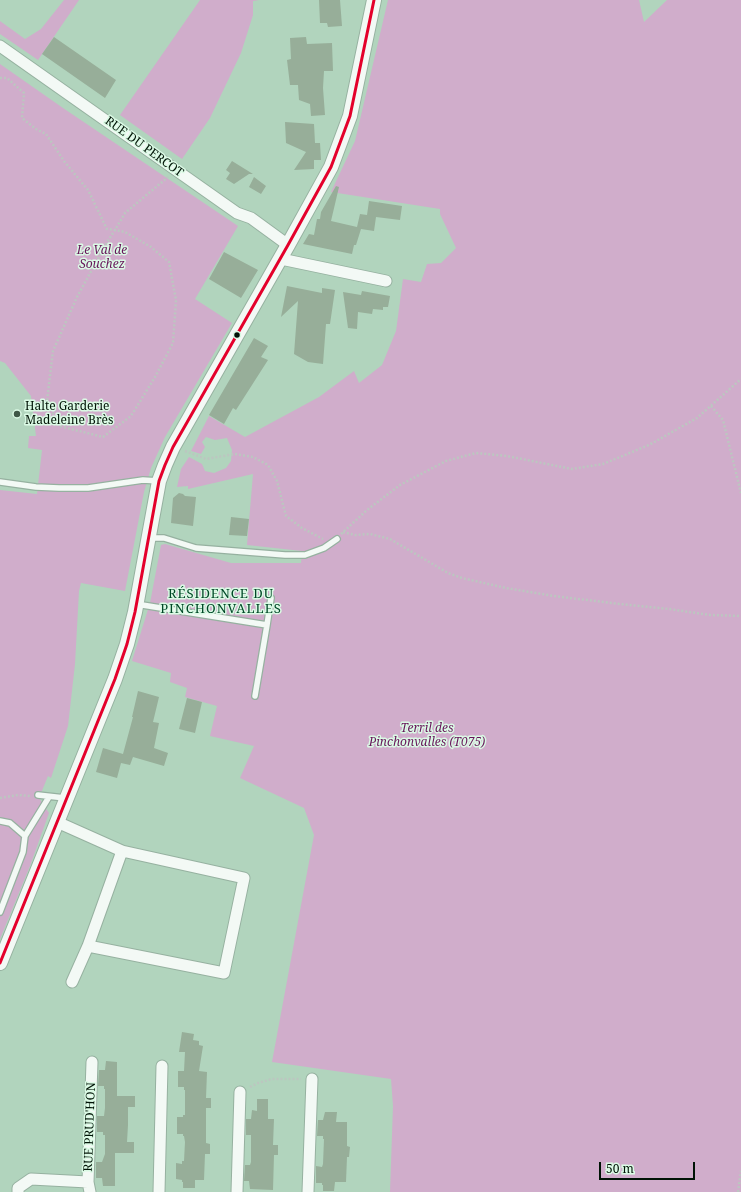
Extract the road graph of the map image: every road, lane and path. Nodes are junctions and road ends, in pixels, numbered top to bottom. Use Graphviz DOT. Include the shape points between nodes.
graph roads {
  1 [pos="374,0"];
  2 [pos="0,46"];
  3 [pos="0,78"];
  4 [pos="176,170"];
  5 [pos="115,230"];
  6 [pos="284,252"];
  7 [pos="386,281"];
  8 [pos="741,379"];
  9 [pos="711,406"];
  10 [pos="173,447"];
  11 [pos="159,481"];
  12 [pos="0,482"];
  13 [pos="741,493"];
  14 [pos="343,532"];
  15 [pos="148,538"];
  16 [pos="337,539"];
  17 [pos="271,598"];
  18 [pos="136,604"];
  19 [pos="741,616"];
  20 [pos="267,625"];
  21 [pos="255,696"];
  22 [pos="38,795"];
  23 [pos="49,797"];
  24 [pos="0,798"];
  25 [pos="67,798"];
  26 [pos="0,821"];
  27 [pos="57,822"];
  28 [pos="25,836"];
  29 [pos="122,851"];
  30 [pos="0,912"];
  31 [pos="88,946"];
  32 [pos="0,964"];
  33 [pos="72,982"];
  34 [pos="92,1062"];
  35 [pos="162,1066"];
  36 [pos="312,1079"];
  37 [pos="240,1092"];
  38 [pos="741,1170"];
  39 [pos="89,1187"];
  40 [pos="18,1192"];
  41 [pos="158,1192"];
  42 [pos="237,1192"];
  43 [pos="308,1192"];
  44 [pos="738,1192"];
  1 -- 6 [label="street" via="350,116 331,167"];
  2 -- 4 [label="street, RUE DU PERCOT"];
  3 -- 5 [label="path" via="7,78 24,93 22,118 46,134 88,190 107,229"];
  4 -- 5 [label="path" via="125,213"];
  4 -- 6 [label="street, RUE DU PERCOT" via="236,213 251,218"];
  5 -- 5 [label="path" via="77,297 53,351 47,401 59,426 103,437 131,416 162,364 173,343 176,300 169,262 151,247 126,232"];
  6 -- 7 [label="street"];
  6 -- 10 [label="street"];
  8 -- 9 [label="path"];
  9 -- 13 [label="path" via="723,420"];
  9 -- 14 [label="path" via="697,418 649,445 603,464 572,469 507,456 476,453 446,461 400,485"];
  10 -- 11 [label="street"];
  10 -- 16 [label="path" via="206,459 235,454 253,457 268,465 277,481 286,516 323,539"];
  11 -- 12 [label="lane" via="143,480 88,488 36,487"];
  11 -- 15 [label="street"];
  14 -- 16 [label="path"];
  14 -- 19 [label="path" via="390,539 448,573 506,588 710,615"];
  15 -- 16 [label="lane" via="164,538 196,548 285,555 305,555 324,548"];
  15 -- 18 [label="street"];
  17 -- 20 [label="lane"];
  18 -- 20 [label="lane"];
  18 -- 25 [label="street" via="127,644 115,679"];
  20 -- 21 [label="lane"];
  22 -- 23 [label="lane"];
  22 -- 24 [label="path"];
  23 -- 25 [label="lane"];
  23 -- 28 [label="lane"];
  25 -- 27 [label="street"];
  26 -- 28 [label="lane" via="10,823"];
  27 -- 29 [label="street"];
  27 -- 32 [label="street"];
  28 -- 30 [label="lane" via="23,852"];
  29 -- 31 [label="street"];
  29 -- 31 [label="street" via="244,878 224,973"];
  31 -- 33 [label="street"];
  34 -- 39 [label="street, RUE PRUD'HON"];
  35 -- 41 [label="street"];
  36 -- 37 [label="path" via="272,1079"];
  36 -- 43 [label="street"];
  37 -- 42 [label="street"];
  38 -- 44 [label="path"];
  39 -- 40 [label="street" via="31,1179 18,1188"];
}
